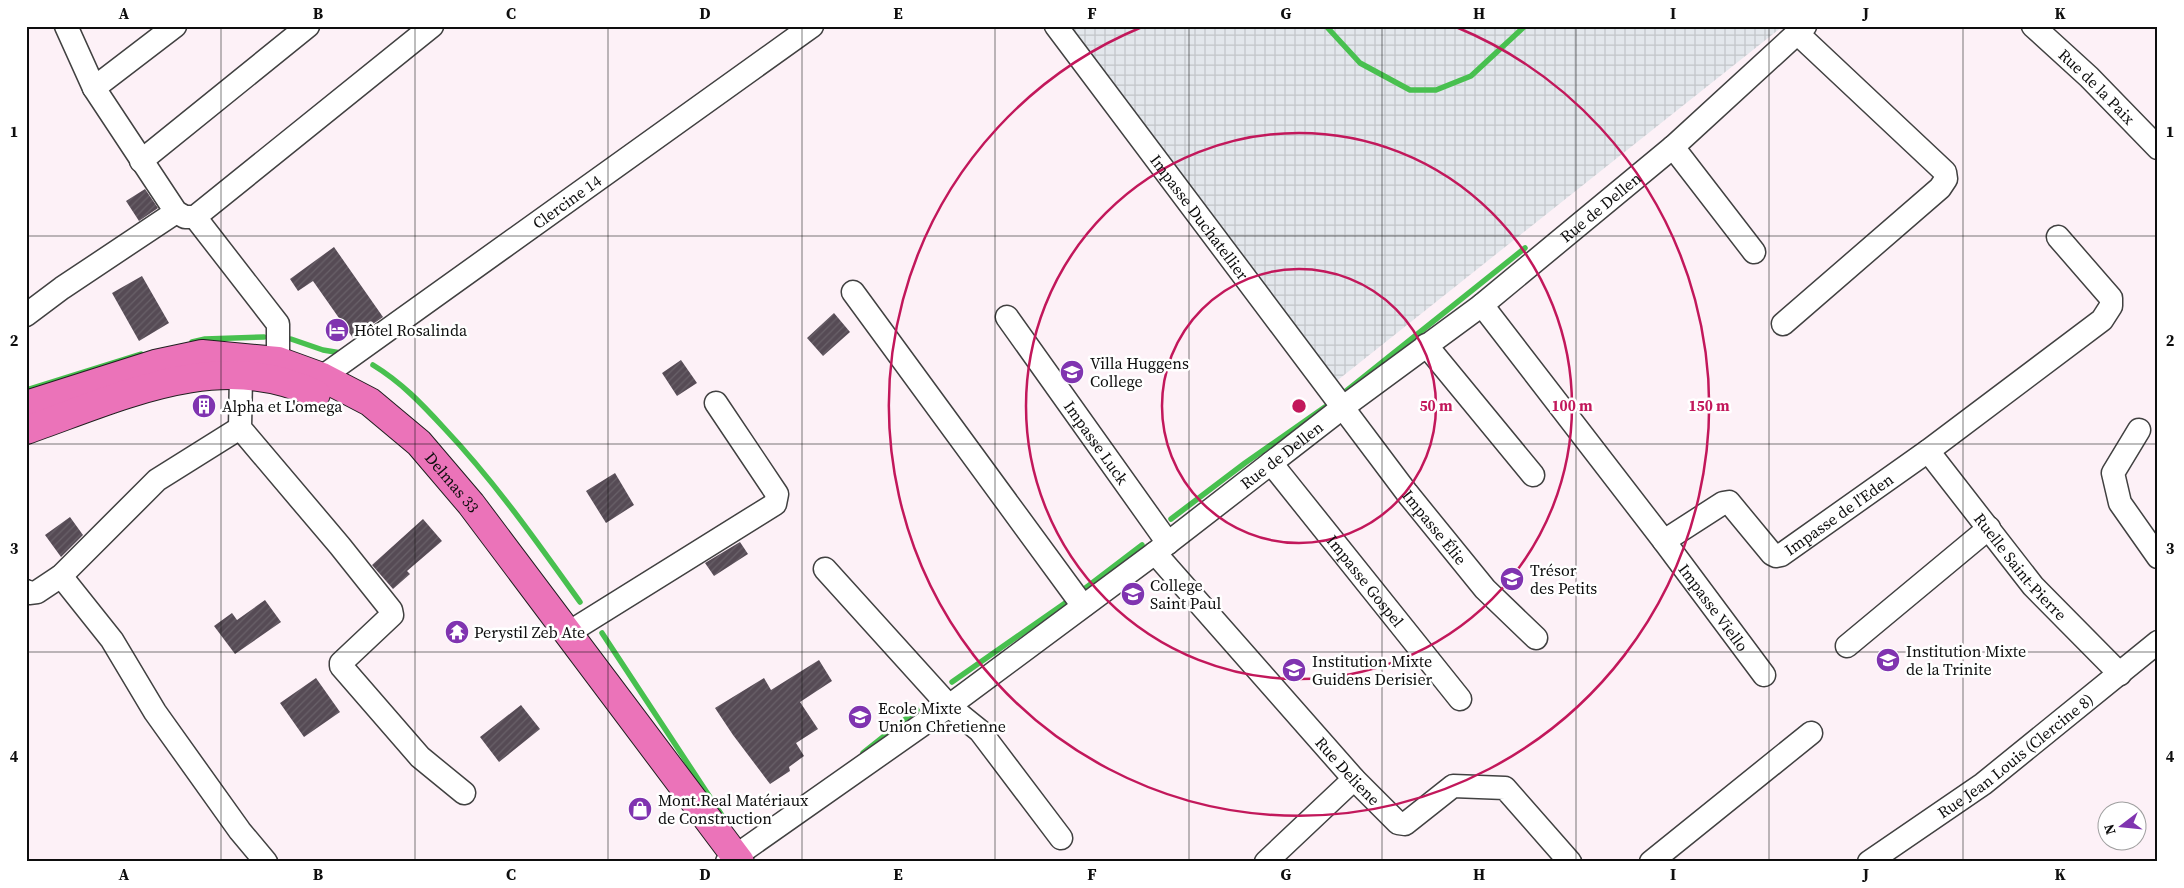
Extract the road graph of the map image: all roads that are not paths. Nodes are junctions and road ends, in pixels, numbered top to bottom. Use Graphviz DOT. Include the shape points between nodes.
graph roads {
  1 [pos="66,26"];
  2 [pos="175,26"];
  3 [pos="308,26"];
  4 [pos="432,26"];
  5 [pos="812,26"];
  6 [pos="1056,26"];
  7 [pos="2033,26"];
  8 [pos="1801,30"];
  9 [pos="94,88"];
  10 [pos="1674,147"];
  11 [pos="2158,148"];
  12 [pos="141,161"];
  13 [pos="186,215"];
  14 [pos="2058,237"];
  15 [pos="1754,252"];
  16 [pos="853,292"];
  17 [pos="1482,305"];
  18 [pos="26,315"];
  19 [pos="1007,317"];
  20 [pos="1783,324"];
  21 [pos="1426,345"];
  22 [pos="278,361"];
  23 [pos="241,375"];
  24 [pos="322,377"];
  25 [pos="716,403"];
  26 [pos="26,405"];
  27 [pos="1342,408"];
  28 [pos="240,428"];
  29 [pos="26,430"];
  30 [pos="2139,430"];
  31 [pos="1928,451"];
  32 [pos="1271,463"];
  33 [pos="1533,475"];
  34 [pos="1989,528"];
  35 [pos="1664,542"];
  36 [pos="1162,548"];
  37 [pos="2158,557"];
  38 [pos="825,569"];
  39 [pos="61,576"];
  40 [pos="26,591"];
  41 [pos="1083,606"];
  42 [pos="568,633"];
  43 [pos="1536,638"];
  44 [pos="2158,642"];
  45 [pos="1847,646"];
  46 [pos="2120,674"];
  47 [pos="1764,675"];
  48 [pos="1460,699"];
  49 [pos="949,706"];
  50 [pos="1811,733"];
  51 [pos="1354,779"];
  52 [pos="464,793"];
  53 [pos="1061,838"];
  54 [pos="730,860"];
  55 [pos="266,862"];
  56 [pos="1266,862"];
  57 [pos="1570,862"];
  58 [pos="1651,862"];
  59 [pos="1869,862"];
  1 -- 9 [label="street"];
  2 -- 9 [label="street"];
  3 -- 12 [label="street"];
  4 -- 13 [label="street"];
  5 -- 24 [label="street, Clercine 14"];
  6 -- 27 [label="street, Impasse Duchatellier"];
  7 -- 11 [label="street, Rue de la Paix" via="2089,76"];
  8 -- 10 [label="street, Rue de Dellen"];
  8 -- 20 [label="street" via="1945,172 1946,179 1940,188"];
  9 -- 12 [label="street"];
  10 -- 15 [label="street"];
  10 -- 17 [label="street, Rue de Dellen"];
  12 -- 13 [label="street"];
  13 -- 18 [label="street" via="62,288"];
  13 -- 22 [label="street" via="278,324"];
  14 -- 31 [label="street, Impasse de l'Eden" via="2111,298 2112,306 2102,320"];
  16 -- 41 [label="street"];
  17 -- 21 [label="street, Rue de Dellen"];
  17 -- 35 [label="street"];
  19 -- 36 [label="street, Impasse Luck"];
  21 -- 27 [label="street, Rue de Dellen"];
  21 -- 33 [label="street"];
  22 -- 24 [label="main road, Delmas 33"];
  22 -- 26 [label="main road, Delmas 33" via="202,354 155,364"];
  23 -- 28 [label="street"];
  23 -- 29 [label="main road, Delmas 33" via="189,377 161,383"];
  23 -- 54 [label="main road, Delmas 33" via="267,378 311,392 357,415 406,455"];
  24 -- 42 [label="main road, Delmas 33" via="370,402 418,443 471,504"];
  25 -- 42 [label="street" via="776,494 775,504"];
  27 -- 32 [label="street, Rue de Dellen"];
  27 -- 43 [label="street, Impasse Élie" via="1485,589"];
  28 -- 39 [label="street" via="157,480"];
  28 -- 52 [label="street" via="391,610 392,615 341,662 341,666 420,757"];
  30 -- 37 [label="street" via="2113,473 2114,481 2120,502"];
  31 -- 34 [label="street, Ruelle Saint-Pierre"];
  31 -- 35 [label="street, Impasse de l'Eden" via="1781,555 1772,554 1729,502"];
  32 -- 36 [label="street, Rue de Dellen"];
  32 -- 48 [label="street, Impasse Gospel"];
  34 -- 45 [label="street"];
  34 -- 46 [label="street, Ruelle Saint-Pierre" via="2033,586"];
  35 -- 47 [label="street, Impasse Viello"];
  36 -- 41 [label="street, Rue de Dellen"];
  36 -- 51 [label="street, Rue Deliene"];
  38 -- 49 [label="street"];
  39 -- 40 [label="street" via="37,592"];
  39 -- 55 [label="street" via="112,640 155,712"];
  41 -- 49 [label="street, Rue de Dellen"];
  42 -- 54 [label="main road, Delmas 33"];
  44 -- 46 [label="street, Rue Jean Louis (Clercine 8)"];
  46 -- 59 [label="street, Rue Jean Louis (Clercine 8)" via="1983,784"];
  49 -- 53 [label="street" via="980,731"];
  49 -- 54 [label="street, Rue de Dellen"];
  50 -- 58 [label="street"];
  51 -- 56 [label="street"];
  51 -- 57 [label="street, Rue Deliene" via="1401,825 1453,786 1506,788"];
}
